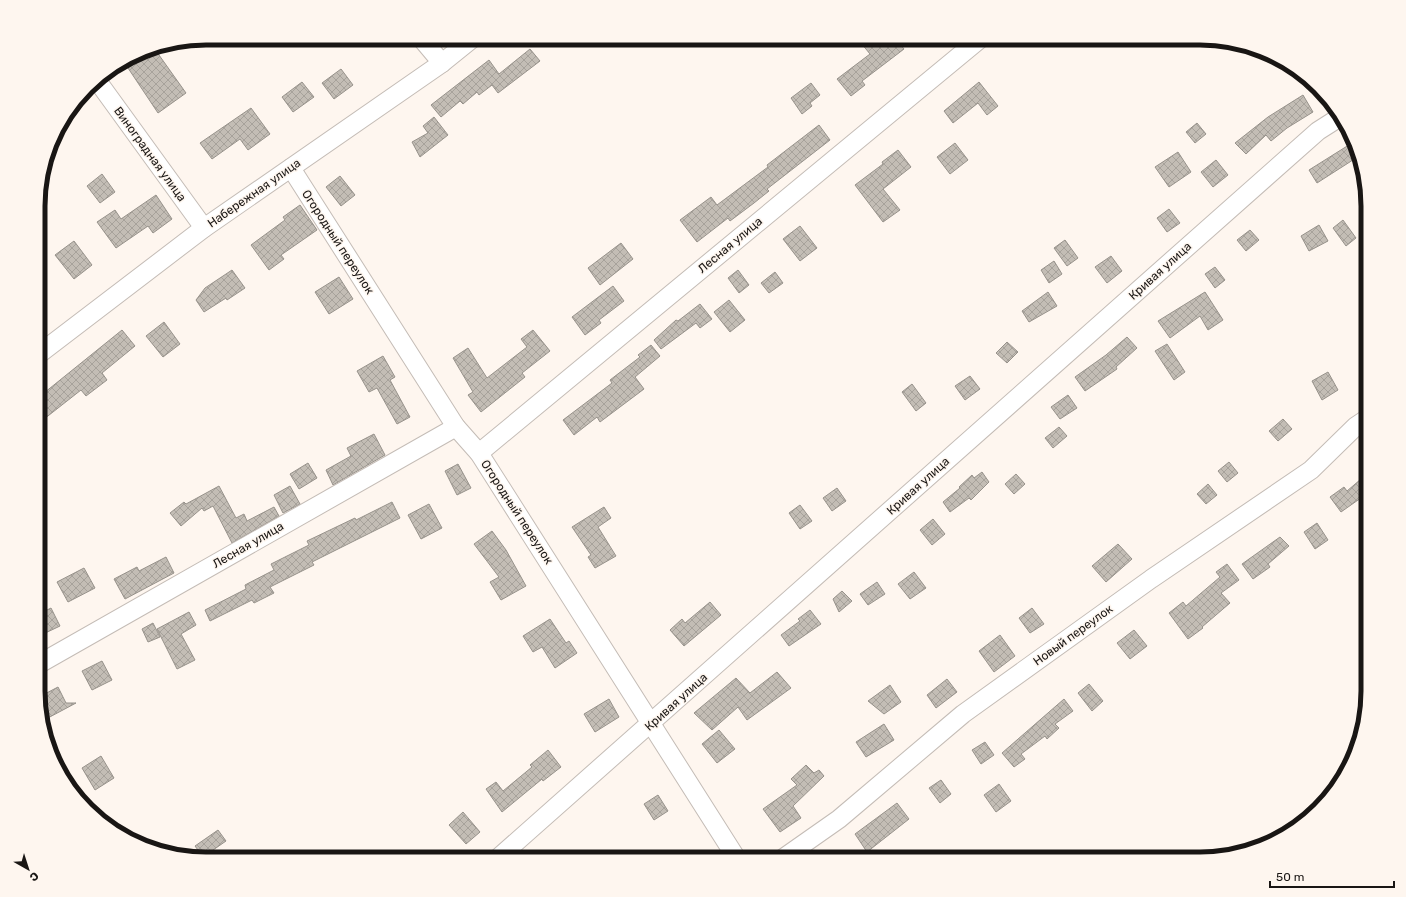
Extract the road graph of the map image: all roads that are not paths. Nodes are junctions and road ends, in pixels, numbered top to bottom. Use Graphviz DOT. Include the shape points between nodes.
graph roads {
  1 [pos="427,45"];
  2 [pos="465,45"];
  3 [pos="973,45"];
  4 [pos="442,63"];
  5 [pos="100,85"];
  6 [pos="1336,120"];
  7 [pos="291,168"];
  8 [pos="204,228"];
  9 [pos="45,349"];
  10 [pos="1361,423"];
  11 [pos="456,427"];
  12 [pos="479,453"];
  13 [pos="45,661"];
  14 [pos="652,723"];
  15 [pos="506,852"];
  16 [pos="734,852"];
  17 [pos="792,852"];
  1 -- 4 [label="street"];
  2 -- 4 [label="street, Набережная улица"];
  3 -- 12 [label="street, Лесная улица"];
  4 -- 7 [label="street, Набережная улица"];
  5 -- 8 [label="street, Виноградная улица"];
  6 -- 14 [label="street, Кривая улица" via="1312,136"];
  7 -- 8 [label="street, Набережная улица"];
  7 -- 11 [label="street, Огородный переулок"];
  8 -- 9 [label="street, Набережная улица"];
  10 -- 17 [label="street, Новый переулок" via="1311,470 1151,579 963,714 839,819"];
  11 -- 12 [label="street, Огородный переулок"];
  11 -- 13 [label="street, Лесная улица"];
  12 -- 14 [label="street, Огородный переулок"];
  14 -- 15 [label="street, Кривая улица"];
  14 -- 16 [label="street, Огородный переулок"];
}
